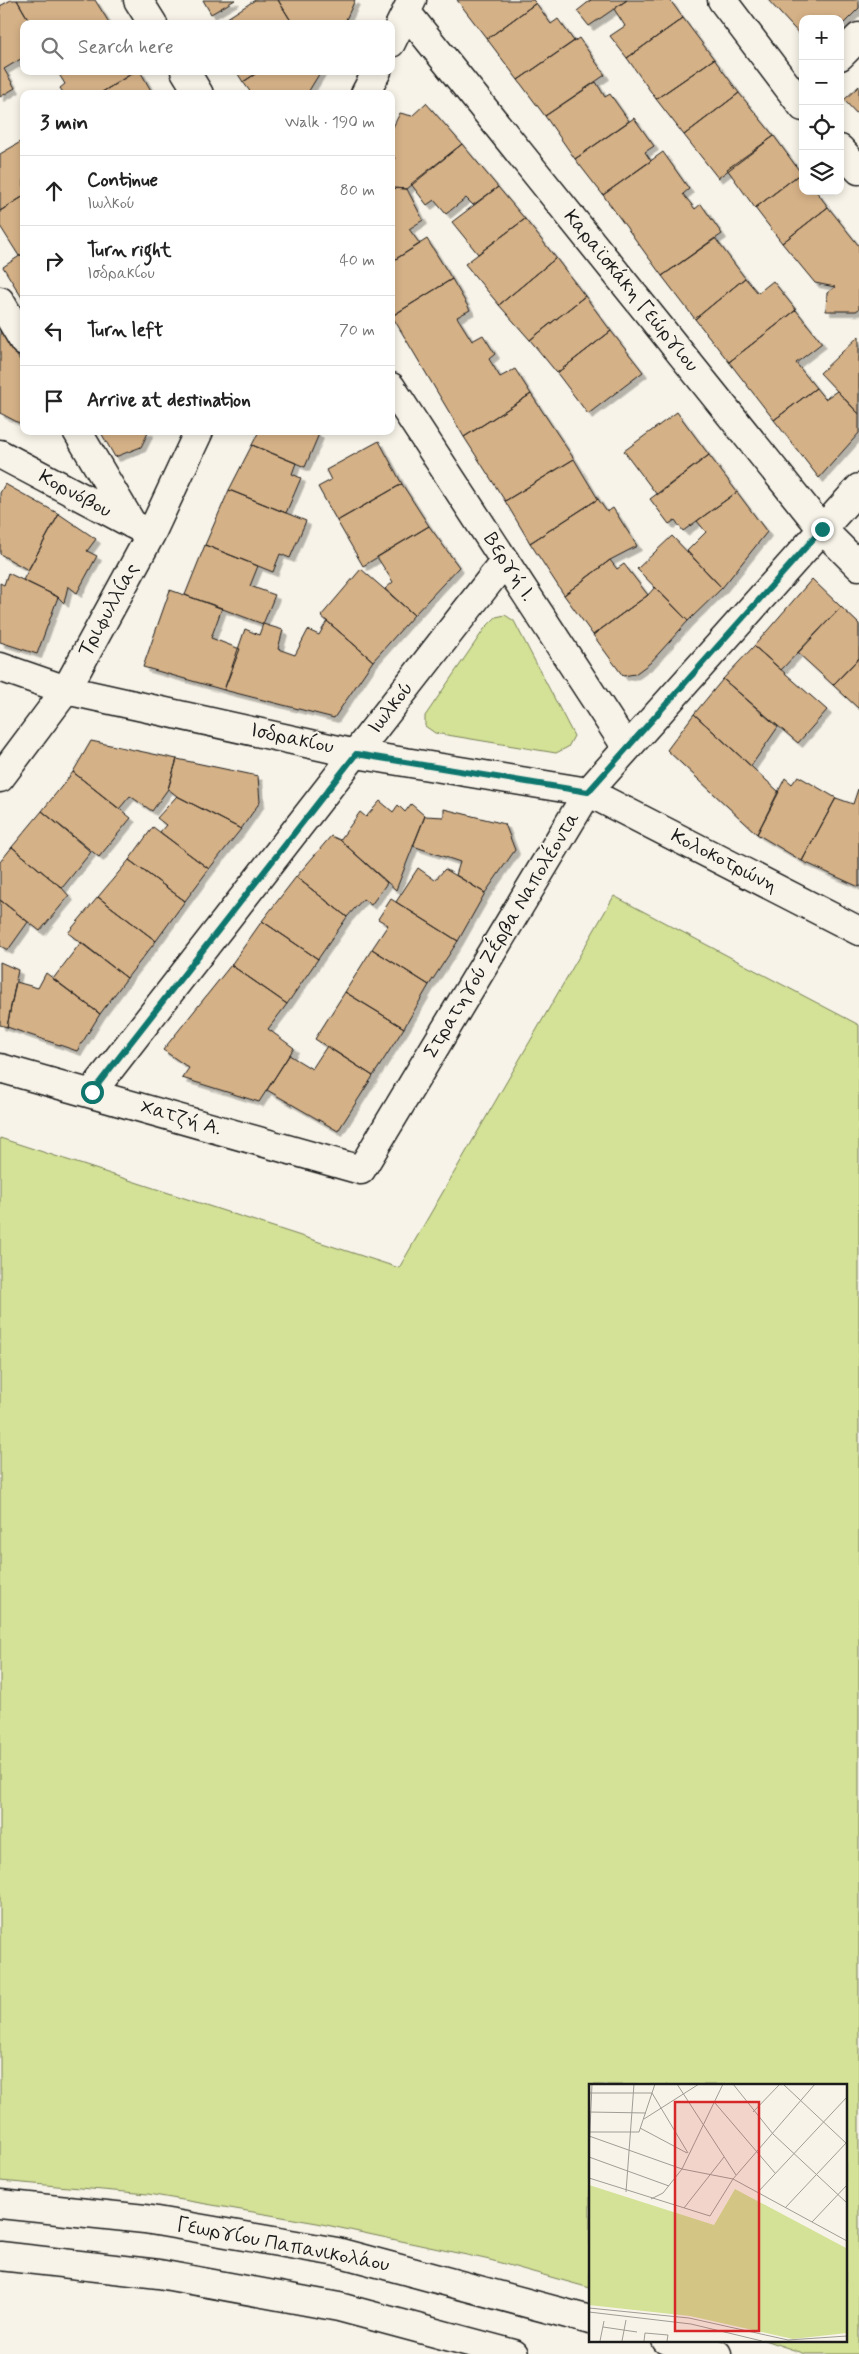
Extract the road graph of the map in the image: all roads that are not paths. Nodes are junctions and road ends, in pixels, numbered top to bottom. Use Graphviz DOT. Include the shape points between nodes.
graph roads {
  1 [pos="138,0"];
  2 [pos="722,0"];
  3 [pos="410,6"];
  4 [pos="151,20"];
  5 [pos="395,35"];
  6 [pos="859,37"];
  7 [pos="844,52"];
  8 [pos="187,75"];
  9 [pos="375,75"];
  10 [pos="197,90"];
  11 [pos="367,90"];
  12 [pos="799,98"];
  13 [pos="841,150"];
  14 [pos="859,170"];
  15 [pos="0,301"];
  16 [pos="20,335"];
  17 [pos="395,393"];
  18 [pos="80,435"];
  19 [pos="197,435"];
  20 [pos="0,454"];
  21 [pos="859,488"];
  22 [pos="141,529"];
  23 [pos="822,529"];
  24 [pos="505,561"];
  25 [pos="859,566"];
  26 [pos="0,667"];
  27 [pos="66,690"];
  28 [pos="627,748"];
  29 [pos="356,754"];
  30 [pos="0,778"];
  31 [pos="588,792"];
  32 [pos="856,925"];
  33 [pos="0,1068"];
  34 [pos="92,1092"];
  35 [pos="361,1170"];
  36 [pos="0,2204"];
  37 [pos="0,2256"];
  38 [pos="589,2320"];
  39 [pos="673,2342"];
  40 [pos="514,2354"];
  41 [pos="717,2354"];
  1 -- 4 [label="street"];
  2 -- 12 [label="street"];
  3 -- 5 [label="street"];
  3 -- 23 [label="street, Καραϊσκάκη Γεώργιου"];
  6 -- 7 [label="street"];
  8 -- 10 [label="street"];
  9 -- 11 [label="street"];
  13 -- 14 [label="street"];
  15 -- 16 [label="street"];
  17 -- 24 [label="street, Βεργή Ι."];
  18 -- 22 [label="street"];
  19 -- 22 [label="street, Τριφυλλίας"];
  20 -- 22 [label="street, Κορνόβου"];
  21 -- 23 [label="street, Στρατηγού Ζέρβα Ναπολέοντα"];
  22 -- 27 [label="street, Τριφυλλίας"];
  23 -- 25 [label="street, Καραϊσκάκη Γεώργιου"];
  23 -- 28 [label="street, Στρατηγού Ζέρβα Ναπολέοντα"];
  24 -- 28 [label="street, Βεργή Ι."];
  24 -- 29 [label="street, Ιωλκού"];
  26 -- 27 [label="street, Ισδρακίου"];
  27 -- 29 [label="street, Ισδρακίου"];
  27 -- 30 [label="street, Τριφυλλίας"];
  28 -- 31 [label="street, Στρατηγού Ζέρβα Ναπολέοντα"];
  29 -- 31 [label="street, Ισδρακίου"];
  29 -- 34 [label="street, Ιωλκού"];
  31 -- 32 [label="street, Κολοκοτρώνη"];
  31 -- 35 [label="street, Στρατηγού Ζέρβα Ναπολέοντα"];
  33 -- 34 [label="street, Χατζή Α."];
  34 -- 35 [label="street, Χατζή Α."];
  36 -- 38 [label="street, Γεωργίου Παπανικολάου" via="145,2218 337,2252"];
  37 -- 40 [label="street" via="159,2274 339,2307"];
  39 -- 41 [label="street"];
}
